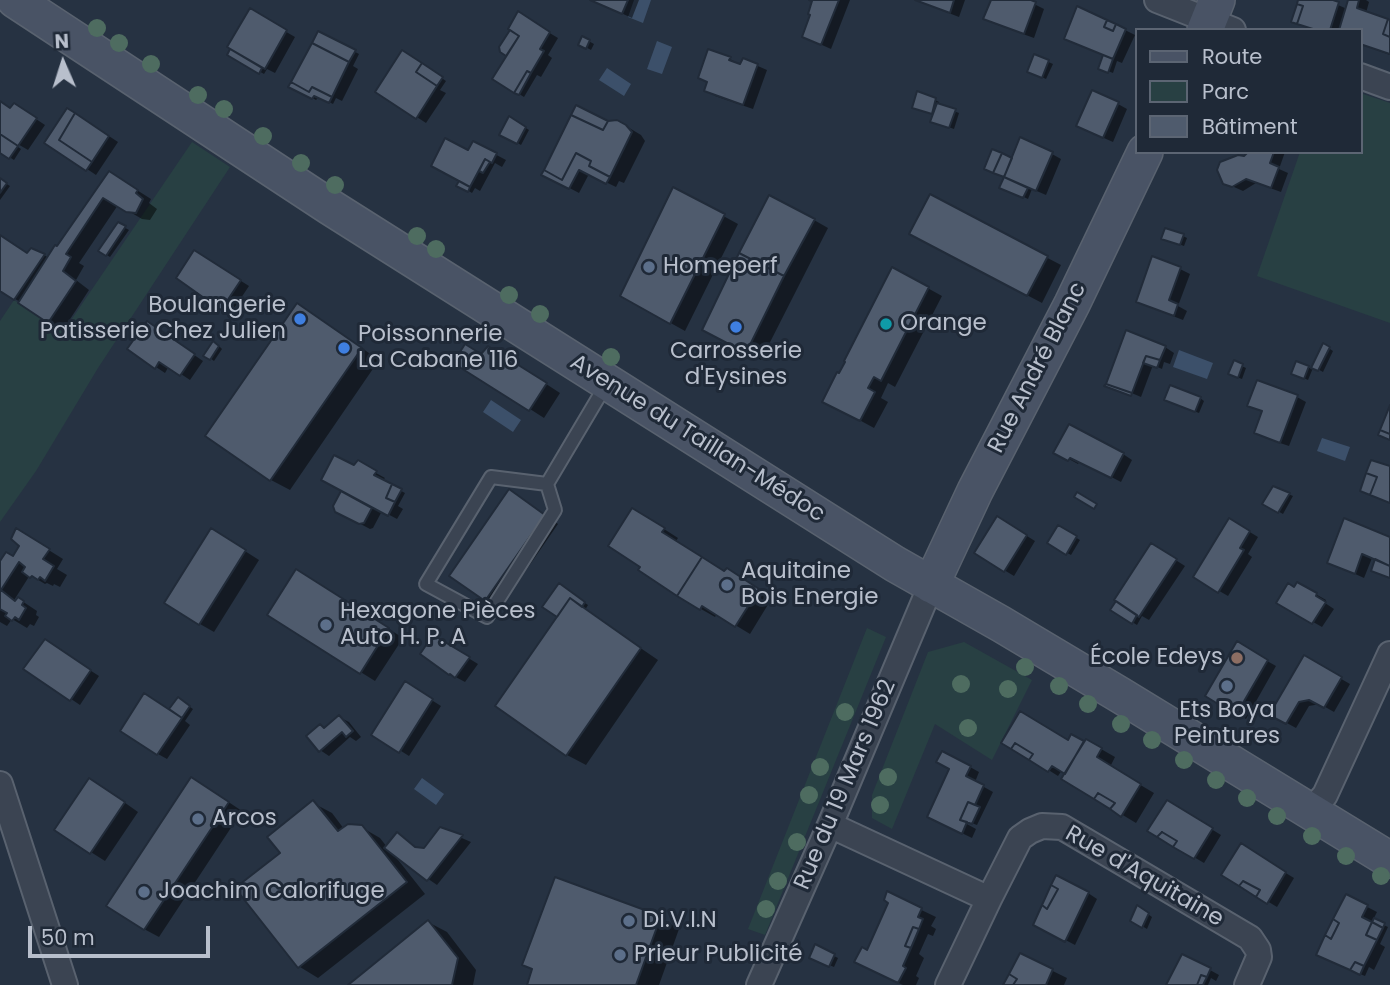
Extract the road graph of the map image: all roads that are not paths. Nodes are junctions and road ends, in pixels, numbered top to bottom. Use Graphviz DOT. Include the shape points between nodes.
graph roads {
  1 [pos="15,0"];
  2 [pos="1157,0"];
  3 [pos="1216,20"];
  4 [pos="1362,77"];
  5 [pos="1390,87"];
  6 [pos="1145,154"];
  7 [pos="608,383"];
  8 [pos="547,484"];
  9 [pos="931,585"];
  10 [pos="1390,654"];
  11 [pos="0,783"];
  12 [pos="1311,811"];
  13 [pos="830,825"];
  14 [pos="1390,860"];
  15 [pos="989,899"];
  16 [pos="65,985"];
  17 [pos="759,985"];
  18 [pos="948,985"];
  19 [pos="1247,985"];
  1 -- 7 [label="street, Avenue du Taillan-Médoc"];
  2 -- 3 [label="street"];
  4 -- 5 [label="street"];
  6 -- 9 [label="street, Rue André Blanc"];
  7 -- 8 [label="lane"];
  7 -- 9 [label="street, Avenue du Taillan-Médoc"];
  8 -- 8 [label="lane" via="491,477 426,584 487,617 555,510"];
  9 -- 12 [label="street, Avenue du Taillan-Médoc"];
  9 -- 13 [label="street, Rue du 19 Mars 1962"];
  10 -- 12 [label="street" via="1325,795"];
  11 -- 16 [label="street"];
  12 -- 14 [label="street, Avenue du Taillan-Médoc"];
  13 -- 15 [label="street"];
  13 -- 17 [label="street, Rue du 19 Mars 1962"];
  15 -- 18 [label="street, Rue d'Aquitaine"];
  15 -- 19 [label="street, Rue d'Aquitaine" via="1020,838 1042,826 1062,827 1250,938 1259,957"];
}
